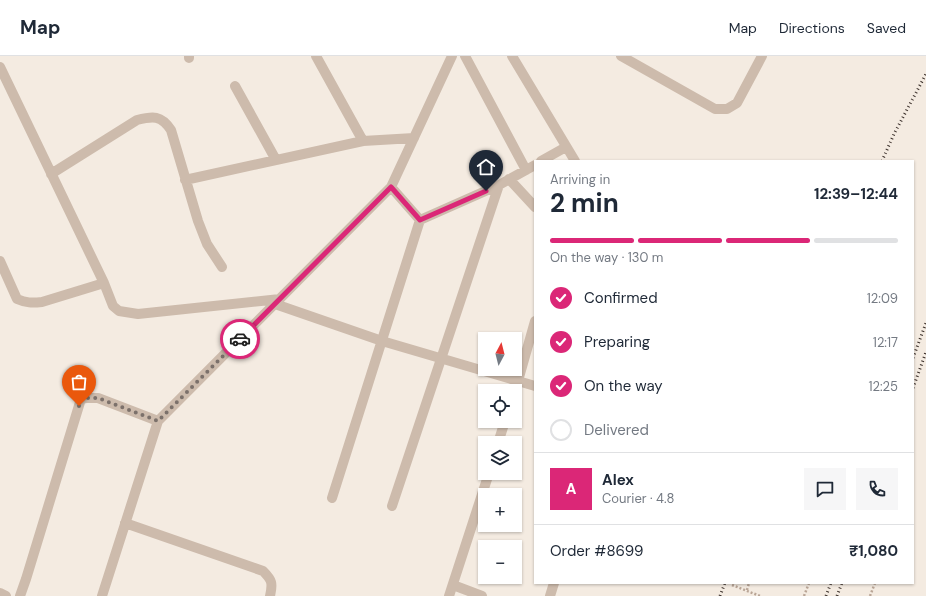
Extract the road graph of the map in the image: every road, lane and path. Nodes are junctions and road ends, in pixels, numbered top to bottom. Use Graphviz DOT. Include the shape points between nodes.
graph roads {
  1 [pos="316,56"];
  2 [pos="452,56"];
  3 [pos="465,56"];
  4 [pos="512,56"];
  5 [pos="622,56"];
  6 [pos="761,56"];
  7 [pos="0,67"];
  8 [pos="235,86"];
  9 [pos="414,138"];
  10 [pos="363,141"];
  11 [pos="566,147"];
  12 [pos="276,160"];
  13 [pos="543,160"];
  14 [pos="574,160"];
  15 [pos="531,167"];
  16 [pos="52,174"];
  17 [pos="509,179"];
  18 [pos="185,180"];
  19 [pos="499,185"];
  20 [pos="391,187"];
  21 [pos="534,206"];
  22 [pos="420,220"];
  23 [pos="0,260"];
  24 [pos="222,267"];
  25 [pos="104,283"];
  26 [pos="277,302"];
  27 [pos="534,325"];
  28 [pos="382,341"];
  29 [pos="442,358"];
  30 [pos="518,381"];
  31 [pos="517,384"];
  32 [pos="534,386"];
  33 [pos="158,421"];
  34 [pos="487,480"];
  35 [pos="332,498"];
  36 [pos="392,506"];
  37 [pos="125,524"];
  38 [pos="554,584"];
  39 [pos="749,584"];
  40 [pos="809,584"];
  41 [pos="875,584"];
  42 [pos="453,585"];
  43 [pos="732,585"];
  44 [pos="747,590"];
  45 [pos="0,593"];
  46 [pos="804,595"];
  47 [pos="6,596"];
  48 [pos="20,596"];
  49 [pos="102,596"];
  50 [pos="270,596"];
  51 [pos="449,596"];
  52 [pos="482,596"];
  53 [pos="550,596"];
  54 [pos="760,596"];
  55 [pos="870,596"];
  1 -- 10 [label="street"];
  2 -- 9 [label="street"];
  3 -- 15 [label="street"];
  4 -- 11 [label="street"];
  5 -- 6 [label="street" via="715,108 727,109 737,103"];
  7 -- 16 [label="street"];
  8 -- 12 [label="street"];
  9 -- 10 [label="street"];
  9 -- 20 [label="street"];
  10 -- 12 [label="street"];
  11 -- 13 [label="street"];
  11 -- 14 [label="street"];
  12 -- 18 [label="street"];
  15 -- 17 [label="street"];
  16 -- 18 [label="street" via="137,120 149,117 166,123 171,130"];
  16 -- 25 [label="street"];
  17 -- 19 [label="street"];
  17 -- 21 [label="street"];
  18 -- 24 [label="street" via="207,244"];
  19 -- 22 [label="street"];
  19 -- 29 [label="street"];
  20 -- 22 [label="street"];
  20 -- 26 [label="street"];
  22 -- 28 [label="street"];
  23 -- 25 [label="street" via="17,299 24,302 42,302"];
  25 -- 26 [label="street" via="113,306 119,311 138,314"];
  26 -- 28 [label="street"];
  26 -- 33 [label="street"];
  27 -- 30 [label="street"];
  28 -- 29 [label="street"];
  28 -- 35 [label="street"];
  29 -- 30 [label="street"];
  29 -- 36 [label="street"];
  30 -- 31 [label="street"];
  30 -- 32 [label="street"];
  33 -- 37 [label="street"];
  33 -- 48 [label="street" via="98,398 81,399"];
  34 -- 42 [label="street"];
  37 -- 49 [label="street"];
  37 -- 50 [label="street" via="263,571 273,584"];
  38 -- 53 [label="street"];
  39 -- 44 [label="path"];
  40 -- 46 [label="path"];
  41 -- 55 [label="path"];
  42 -- 51 [label="street"];
  42 -- 52 [label="street"];
  43 -- 44 [label="path"];
  44 -- 54 [label="path"];
  45 -- 47 [label="street"];
}
